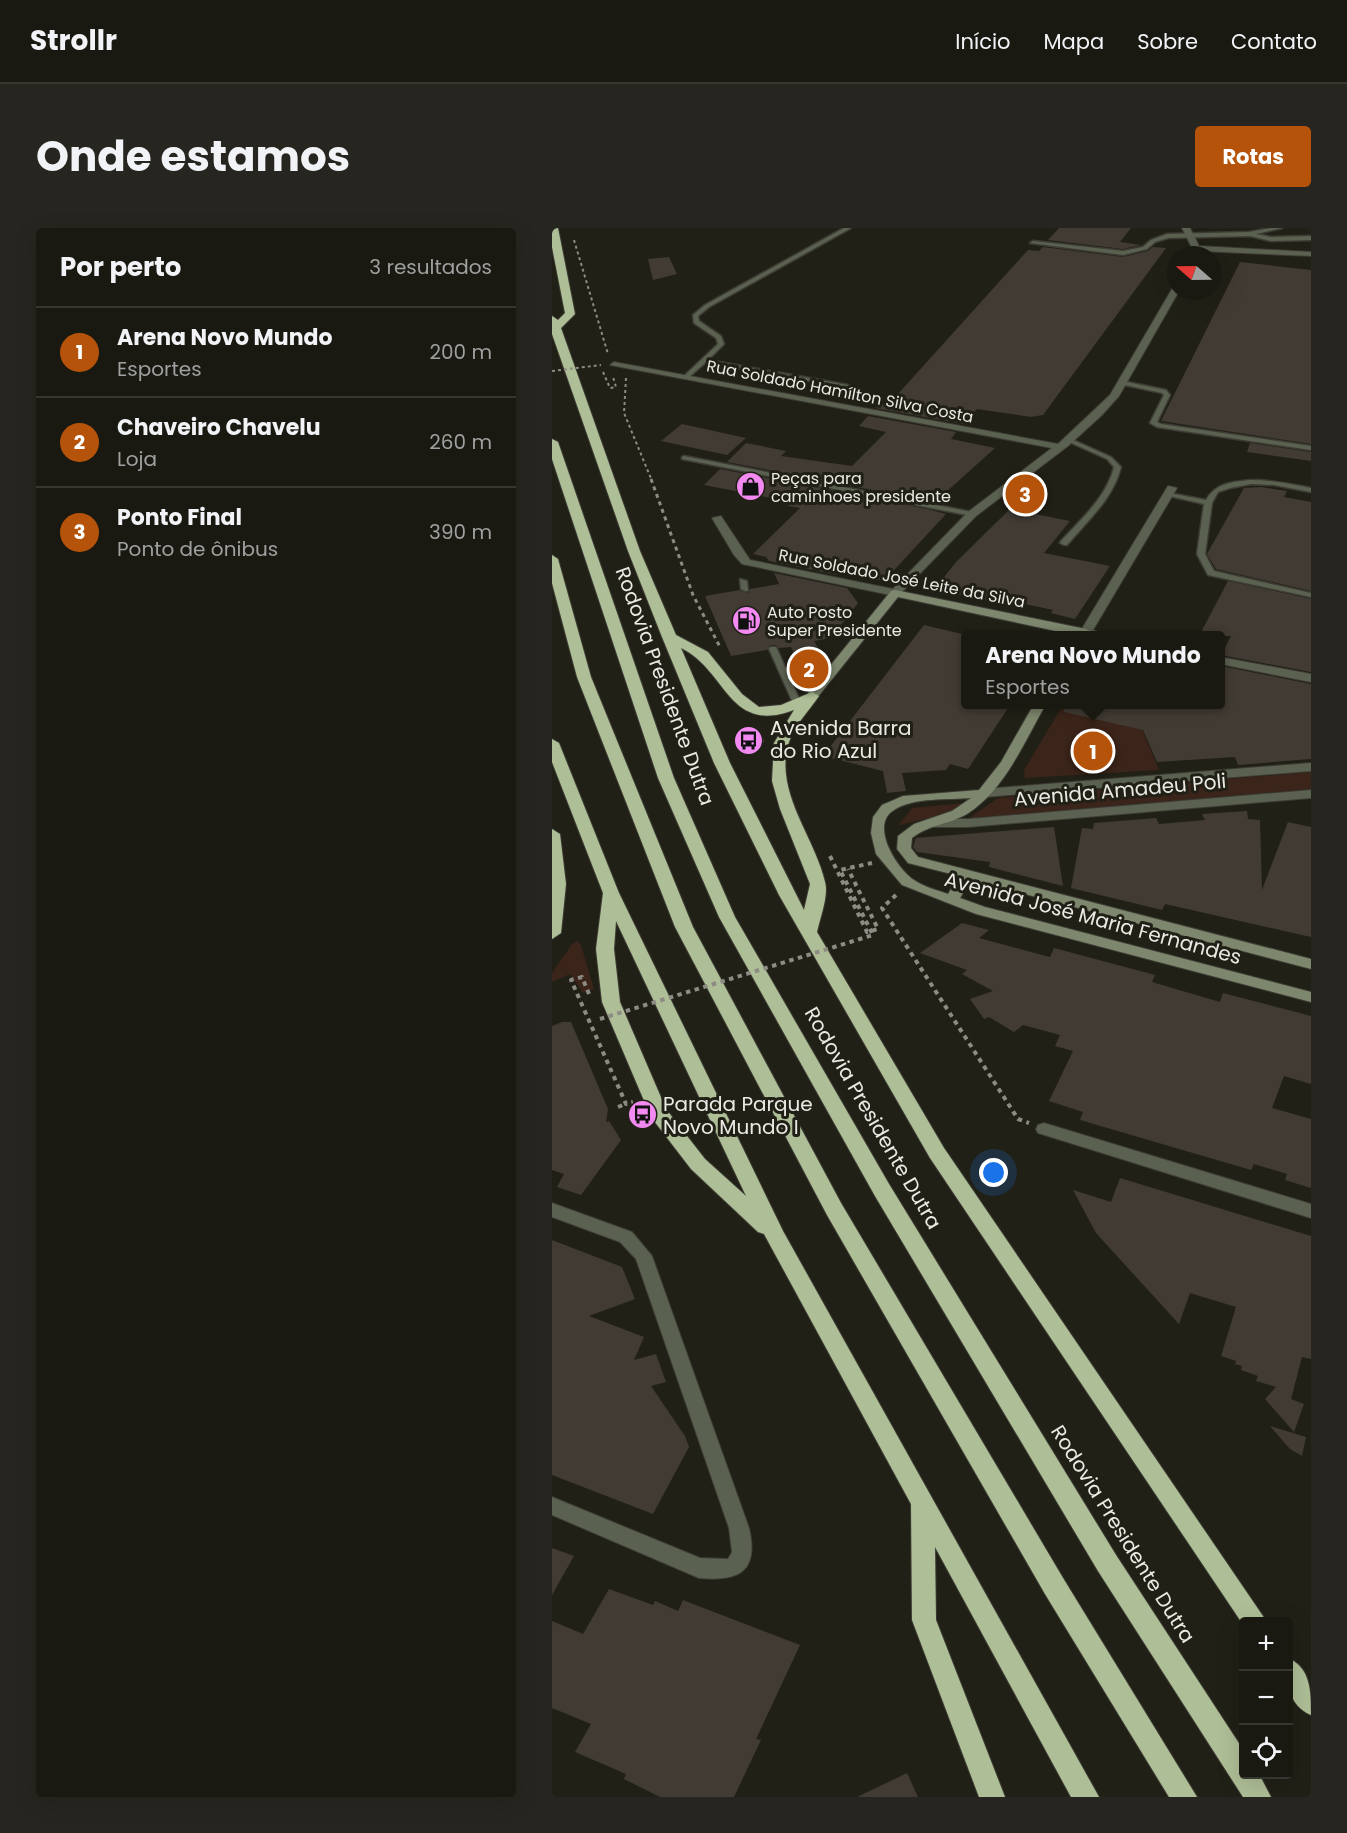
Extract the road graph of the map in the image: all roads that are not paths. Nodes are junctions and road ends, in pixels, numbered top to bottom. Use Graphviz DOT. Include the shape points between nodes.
graph roads {
  1 [pos="553,228"];
  2 [pos="848,228"];
  3 [pos="1279,228"];
  4 [pos="1188,232"];
  5 [pos="1249,234"];
  6 [pos="1311,238"];
  7 [pos="1033,243"];
  8 [pos="1221,252"];
  9 [pos="1311,254"];
  10 [pos="1170,300"];
  11 [pos="554,323"];
  12 [pos="704,361"];
  13 [pos="614,365"];
  14 [pos="686,377"];
  15 [pos="1122,383"];
  16 [pos="848,387"];
  17 [pos="552,442"];
  18 [pos="1064,444"];
  19 [pos="1311,448"];
  20 [pos="684,458"];
  21 [pos="1311,490"];
  22 [pos="1170,492"];
  23 [pos="1208,503"];
  24 [pos="972,514"];
  25 [pos="717,518"];
  26 [pos="1064,543"];
  27 [pos="552,559"];
  28 [pos="895,593"];
  29 [pos="1311,595"];
  30 [pos="1071,631"];
  31 [pos="1087,631"];
  32 [pos="669,637"];
  33 [pos="773,650"];
  34 [pos="1225,661"];
  35 [pos="1311,678"];
  36 [pos="805,699"];
  37 [pos="1038,709"];
  38 [pos="552,743"];
  39 [pos="1311,767"];
  40 [pos="985,793"];
  41 [pos="1311,794"];
  42 [pos="1293,795"];
  43 [pos="1311,799"];
  44 [pos="932,823"];
  45 [pos="552,834"];
  46 [pos="966,876"];
  47 [pos="610,894"];
  48 [pos="951,902"];
  49 [pos="552,933"];
  50 [pos="808,933"];
  51 [pos="1311,964"];
  52 [pos="1311,997"];
  53 [pos="1044,1129"];
  54 [pos="552,1210"];
  55 [pos="1311,1211"];
  56 [pos="774,1234"];
  57 [pos="922,1505"];
  58 [pos="552,1506"];
  59 [pos="1252,1617"];
  60 [pos="1289,1671"];
  61 [pos="1311,1702"];
  62 [pos="992,1797"];
  63 [pos="1086,1797"];
  64 [pos="1184,1797"];
  65 [pos="1258,1797"];
  1 -- 11 [label="highway" via="570,314"];
  2 -- 12 [label="lane" via="695,316 696,322 720,337 721,345"];
  3 -- 5 [label="lane"];
  4 -- 5 [label="lane"];
  4 -- 7 [label="lane" via="1161,237 1144,248 1122,253"];
  5 -- 6 [label="lane" via="1271,239"];
  8 -- 9 [label="street"];
  10 -- 15 [label="street"];
  11 -- 32 [label="highway, Rodovia Presidente Dutra" via="634,551"];
  12 -- 14 [label="lane"];
  12 -- 16 [label="lane"];
  13 -- 14 [label="street, Rua Soldado Hamílton Silva Costa"];
  14 -- 18 [label="street, Rua Soldado Hamílton Silva Costa"];
  15 -- 18 [label="street" via="1102,411"];
  15 -- 19 [label="lane" via="1164,391 1167,395 1153,423 1159,426"];
  17 -- 65 [label="highway, Rodovia Presidente Dutra" via="666,778 727,918 882,1190 1077,1513"];
  18 -- 24 [label="street"];
  18 -- 26 [label="lane" via="1109,458 1118,467 1108,492"];
  20 -- 24 [label="lane"];
  21 -- 23 [label="lane" via="1270,481 1244,481 1215,491"];
  22 -- 23 [label="lane"];
  22 -- 31 [label="street"];
  23 -- 29 [label="lane" via="1201,554 1210,573"];
  24 -- 28 [label="street"];
  25 -- 28 [label="street, Rua Soldado José Leite da Silva" via="746,562"];
  27 -- 64 [label="highway" via="584,677 684,927 834,1209 1054,1586"];
  28 -- 30 [label="main road, Rua Soldado José Leite da Silva"];
  28 -- 36 [label="main road"];
  32 -- 36 [label="highway" via="704,655 743,705 756,711 770,713"];
  32 -- 50 [label="highway, Rodovia Presidente Dutra" via="723,763"];
  33 -- 36 [label="lane"];
  34 -- 35 [label="street"];
  36 -- 50 [label="highway" via="781,743 779,762 788,809 818,884"];
  37 -- 40 [label="main road"];
  38 -- 47 [label="highway"];
  39 -- 40 [label="street, Avenida Amadeu Poli"];
  40 -- 44 [label="main road" via="955,815"];
  40 -- 48 [label="main road, Avenida José Maria Fernandes" via="903,800 887,808 880,817 878,833 883,854 893,869 906,882"];
  41 -- 42 [label="street, Avenida Amadeu Poli"];
  42 -- 43 [label="street"];
  42 -- 44 [label="street, Avenida Amadeu Poli"];
  44 -- 46 [label="main road, Avenida José Maria Fernandes" via="915,827 905,836 904,849 913,860"];
  45 -- 49 [label="highway" via="559,871"];
  46 -- 48 [label="main road"];
  46 -- 51 [label="main road, Avenida José Maria Fernandes"];
  47 -- 56 [label="highway"];
  47 -- 56 [label="highway" via="605,949 611,1002 658,1112 698,1164"];
  48 -- 52 [label="main road, Avenida José Maria Fernandes"];
  50 -- 59 [label="highway, Rodovia Presidente Dutra" via="937,1153"];
  53 -- 55 [label="street"];
  54 -- 58 [label="street" via="626,1237 643,1257 744,1544 742,1560 724,1571 699,1568"];
  56 -- 57 [label="highway"];
  57 -- 62 [label="highway" via="924,1620"];
  57 -- 63 [label="highway"];
  60 -- 61 [label="highway"];
}
